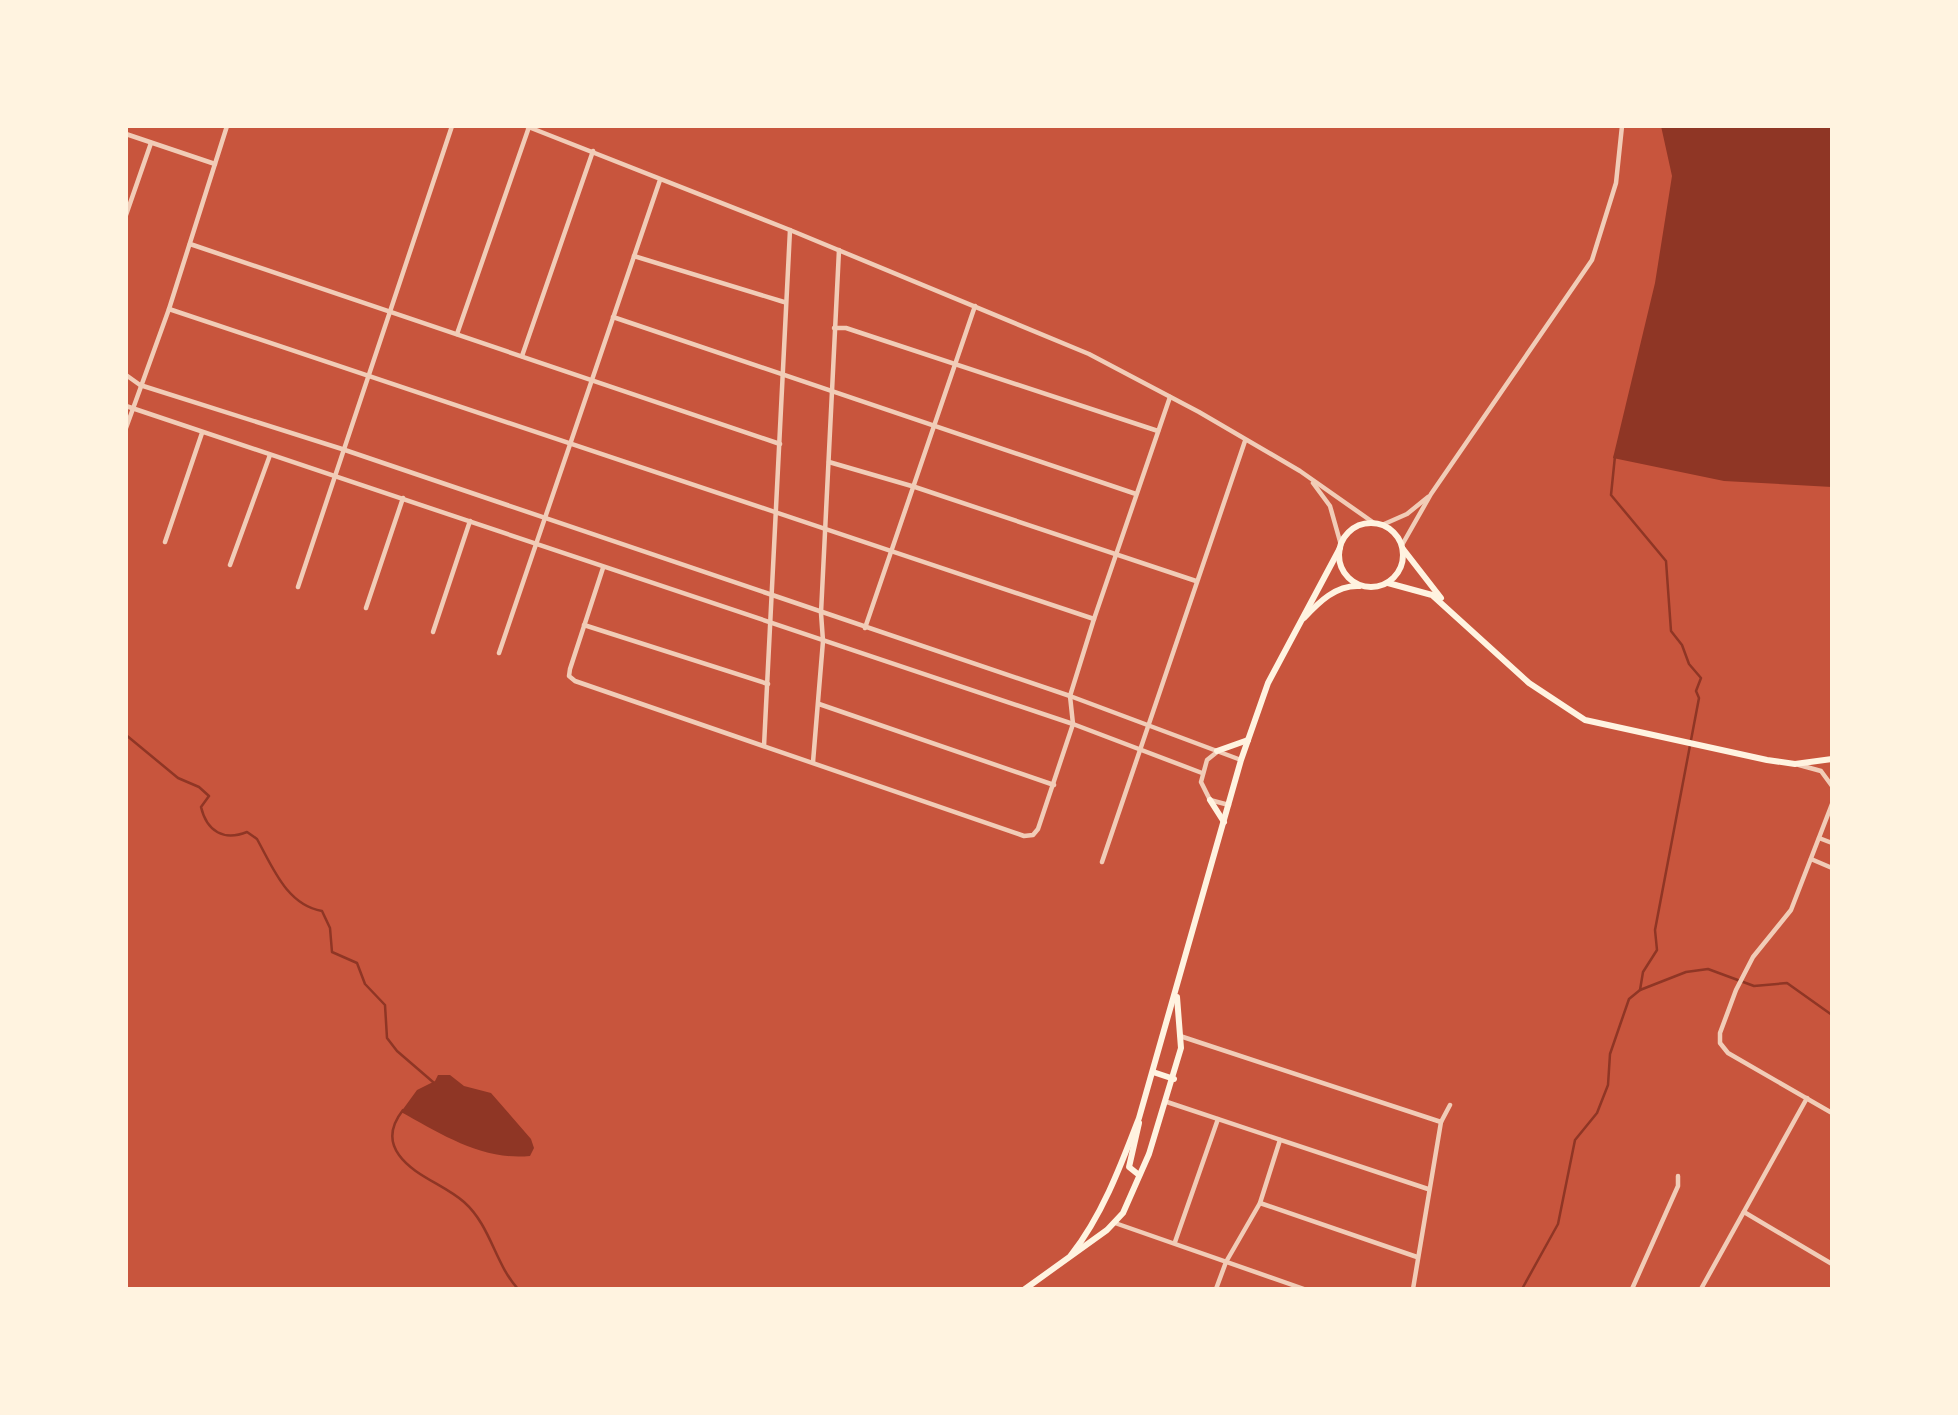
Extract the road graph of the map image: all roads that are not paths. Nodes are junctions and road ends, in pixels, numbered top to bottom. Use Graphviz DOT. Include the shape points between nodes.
graph roads {
  1 [pos="227,126"];
  2 [pos="452,126"];
  3 [pos="528,126"];
  4 [pos="1622,126"];
  5 [pos="126,134"];
  6 [pos="151,143"];
  7 [pos="593,151"];
  8 [pos="215,164"];
  9 [pos="660,180"];
  10 [pos="126,215"];
  11 [pos="790,230"];
  12 [pos="190,244"];
  13 [pos="839,250"];
  14 [pos="634,256"];
  15 [pos="784,302"];
  16 [pos="975,306"];
  17 [pos="169,309"];
  18 [pos="388,311"];
  19 [pos="613,317"];
  20 [pos="834,328"];
  21 [pos="457,334"];
  22 [pos="522,356"];
  23 [pos="956,365"];
  24 [pos="126,375"];
  25 [pos="367,375"];
  26 [pos="784,375"];
  27 [pos="591,380"];
  28 [pos="140,385"];
  29 [pos="833,391"];
  30 [pos="1170,397"];
  31 [pos="126,406"];
  32 [pos="132,408"];
  33 [pos="935,425"];
  34 [pos="126,429"];
  35 [pos="1158,431"];
  36 [pos="202,433"];
  37 [pos="1245,441"];
  38 [pos="569,444"];
  39 [pos="780,444"];
  40 [pos="342,449"];
  41 [pos="270,455"];
  42 [pos="829,463"];
  43 [pos="1300,471"];
  44 [pos="333,475"];
  45 [pos="915,487"];
  46 [pos="1136,494"];
  47 [pos="1431,494"];
  48 [pos="403,498"];
  49 [pos="778,512"];
  50 [pos="545,519"];
  51 [pos="470,522"];
  52 [pos="1378,524"];
  53 [pos="826,529"];
  54 [pos="164,542"];
  55 [pos="537,544"];
  56 [pos="1340,546"];
  57 [pos="1402,546"];
  58 [pos="892,552"];
  59 [pos="1117,556"];
  60 [pos="230,565"];
  61 [pos="604,568"];
  62 [pos="1196,581"];
  63 [pos="1388,583"];
  64 [pos="1362,586"];
  65 [pos="298,587"];
  66 [pos="771,596"];
  67 [pos="1447,605"];
  68 [pos="366,608"];
  69 [pos="821,612"];
  70 [pos="1094,619"];
  71 [pos="771,624"];
  72 [pos="584,625"];
  73 [pos="1298,625"];
  74 [pos="865,628"];
  75 [pos="433,632"];
  76 [pos="823,641"];
  77 [pos="499,653"];
  78 [pos="768,684"];
  79 [pos="1070,696"];
  80 [pos="819,704"];
  81 [pos="1073,724"];
  82 [pos="1148,725"];
  83 [pos="1248,740"];
  84 [pos="764,746"];
  85 [pos="1141,749"];
  86 [pos="1217,751"];
  87 [pos="1241,760"];
  88 [pos="1832,760"];
  89 [pos="813,762"];
  90 [pos="1795,764"];
  91 [pos="1202,773"];
  92 [pos="1054,785"];
  93 [pos="1832,786"];
  94 [pos="1210,800"];
  95 [pos="1832,804"];
  96 [pos="1229,805"];
  97 [pos="1224,822"];
  98 [pos="1819,838"];
  99 [pos="1832,844"];
  100 [pos="1811,859"];
  101 [pos="1102,862"];
  102 [pos="1832,868"];
  103 [pos="1177,993"];
  104 [pos="1180,1036"];
  105 [pos="1153,1072"];
  106 [pos="1174,1079"];
  107 [pos="1807,1098"];
  108 [pos="1167,1102"];
  109 [pos="1450,1105"];
  110 [pos="1832,1113"];
  111 [pos="1139,1118"];
  112 [pos="1218,1119"];
  113 [pos="1441,1122"];
  114 [pos="1280,1140"];
  115 [pos="1139,1175"];
  116 [pos="1678,1176"];
  117 [pos="1428,1189"];
  118 [pos="1260,1203"];
  119 [pos="1744,1212"];
  120 [pos="1115,1223"];
  121 [pos="1175,1242"];
  122 [pos="1071,1255"];
  123 [pos="1417,1257"];
  124 [pos="1226,1262"];
  125 [pos="1832,1264"];
  126 [pos="1025,1289"];
  127 [pos="1216,1289"];
  128 [pos="1304,1289"];
  129 [pos="1412,1289"];
  130 [pos="1632,1289"];
  131 [pos="1700,1289"];
  1 -- 8 [label="street"];
  2 -- 18 [label="street"];
  3 -- 7 [label="street"];
  3 -- 21 [label="street"];
  4 -- 47 [label="street" via="1616,183 1592,260"];
  5 -- 6 [label="street"];
  6 -- 8 [label="street"];
  6 -- 10 [label="street"];
  7 -- 9 [label="street"];
  7 -- 22 [label="street"];
  8 -- 12 [label="street"];
  9 -- 11 [label="street"];
  9 -- 14 [label="street"];
  11 -- 13 [label="street"];
  11 -- 15 [label="street"];
  12 -- 17 [label="street"];
  12 -- 18 [label="street"];
  13 -- 16 [label="street"];
  13 -- 20 [label="street"];
  14 -- 15 [label="street"];
  14 -- 19 [label="street"];
  15 -- 26 [label="street"];
  16 -- 23 [label="street"];
  16 -- 30 [label="street" via="1089,354"];
  17 -- 25 [label="street"];
  17 -- 28 [label="street"];
  18 -- 21 [label="street"];
  18 -- 25 [label="street"];
  19 -- 26 [label="street"];
  19 -- 27 [label="street"];
  20 -- 23 [label="street"];
  20 -- 29 [label="street"];
  21 -- 22 [label="street"];
  22 -- 27 [label="street"];
  23 -- 33 [label="street"];
  23 -- 35 [label="street"];
  24 -- 28 [label="street"];
  25 -- 38 [label="street"];
  25 -- 40 [label="street"];
  26 -- 29 [label="street"];
  26 -- 39 [label="street"];
  27 -- 38 [label="street"];
  27 -- 39 [label="street"];
  28 -- 32 [label="street"];
  28 -- 40 [label="street"];
  29 -- 33 [label="street"];
  29 -- 42 [label="street"];
  30 -- 35 [label="street"];
  30 -- 37 [label="street"];
  31 -- 32 [label="street"];
  32 -- 34 [label="street"];
  32 -- 36 [label="street"];
  33 -- 45 [label="street"];
  33 -- 46 [label="street"];
  35 -- 46 [label="street"];
  36 -- 41 [label="street"];
  36 -- 54 [label="street"];
  37 -- 43 [label="street"];
  37 -- 62 [label="street"];
  38 -- 49 [label="street"];
  38 -- 50 [label="street"];
  39 -- 49 [label="street"];
  40 -- 44 [label="street"];
  40 -- 50 [label="street"];
  41 -- 44 [label="street"];
  41 -- 60 [label="street"];
  42 -- 45 [label="street"];
  42 -- 53 [label="street"];
  43 -- 52 [label="street"];
  43 -- 56 [label="street" via="1329,506"];
  44 -- 48 [label="street"];
  44 -- 65 [label="street"];
  45 -- 58 [label="street"];
  45 -- 59 [label="street"];
  46 -- 59 [label="street"];
  47 -- 52 [label="street" via="1407,514"];
  47 -- 57 [label="street"];
  48 -- 51 [label="street"];
  48 -- 68 [label="street"];
  49 -- 53 [label="street"];
  49 -- 66 [label="street"];
  50 -- 55 [label="street"];
  50 -- 66 [label="street"];
  51 -- 55 [label="street"];
  51 -- 75 [label="street"];
  52 -- 56 [label="main road" via="1352,530"];
  52 -- 57 [label="main road" via="1397,536"];
  53 -- 58 [label="street"];
  53 -- 69 [label="street"];
  55 -- 61 [label="street"];
  55 -- 77 [label="street"];
  56 -- 64 [label="main road" via="1343,572"];
  56 -- 73 [label="main road"];
  57 -- 63 [label="main road" via="1403,562"];
  57 -- 67 [label="main road"];
  58 -- 70 [label="street"];
  58 -- 74 [label="street"];
  59 -- 62 [label="street"];
  59 -- 70 [label="street"];
  61 -- 71 [label="street"];
  61 -- 72 [label="street"];
  62 -- 82 [label="street"];
  63 -- 64 [label="main road" via="1376,588"];
  63 -- 67 [label="main road" via="1418,589"];
  64 -- 73 [label="main road" via="1329,595"];
  66 -- 69 [label="street"];
  66 -- 71 [label="street"];
  67 -- 90 [label="main road" via="1529,682 1573,714 1596,724"];
  69 -- 74 [label="street"];
  69 -- 76 [label="street"];
  70 -- 79 [label="street"];
  71 -- 76 [label="street"];
  71 -- 78 [label="street"];
  72 -- 78 [label="street"];
  72 -- 84 [label="street" via="569,676 575,681"];
  73 -- 83 [label="main road" via="1268,683"];
  74 -- 79 [label="street"];
  76 -- 80 [label="street"];
  76 -- 81 [label="street"];
  78 -- 84 [label="street"];
  79 -- 81 [label="street"];
  79 -- 82 [label="street"];
  80 -- 89 [label="street"];
  80 -- 92 [label="street"];
  81 -- 85 [label="street"];
  81 -- 92 [label="street"];
  82 -- 85 [label="street"];
  82 -- 86 [label="street"];
  83 -- 86 [label="main road"];
  83 -- 87 [label="main road"];
  84 -- 89 [label="street"];
  85 -- 91 [label="street"];
  85 -- 101 [label="street"];
  86 -- 87 [label="street"];
  86 -- 91 [label="street"];
  87 -- 96 [label="main road"];
  88 -- 90 [label="main road"];
  89 -- 92 [label="street" via="1024,836 1038,830"];
  90 -- 93 [label="street" via="1821,771"];
  91 -- 94 [label="street" via="1201,782"];
  94 -- 96 [label="street"];
  94 -- 97 [label="main road"];
  95 -- 98 [label="street"];
  96 -- 97 [label="main road"];
  97 -- 103 [label="main road"];
  98 -- 99 [label="street"];
  98 -- 100 [label="street"];
  100 -- 102 [label="street"];
  100 -- 107 [label="street" via="1791,910 1743,975 1720,1033 1720,1044 1728,1053"];
  103 -- 104 [label="main road"];
  103 -- 105 [label="main road"];
  104 -- 106 [label="main road"];
  104 -- 113 [label="street"];
  105 -- 106 [label="main road"];
  105 -- 111 [label="main road"];
  106 -- 108 [label="main road"];
  107 -- 110 [label="street"];
  107 -- 119 [label="street"];
  108 -- 112 [label="street"];
  108 -- 115 [label="main road"];
  109 -- 113 [label="street"];
  111 -- 115 [label="main road" via="1129,1167"];
  111 -- 122 [label="main road" via="1088,1231"];
  112 -- 114 [label="street"];
  112 -- 121 [label="street"];
  113 -- 117 [label="street"];
  114 -- 117 [label="street"];
  114 -- 118 [label="street"];
  115 -- 120 [label="main road"];
  116 -- 130 [label="street" via="1678,1186"];
  117 -- 123 [label="street"];
  118 -- 123 [label="street"];
  118 -- 124 [label="street"];
  119 -- 125 [label="street"];
  119 -- 131 [label="street"];
  120 -- 121 [label="street"];
  120 -- 122 [label="main road"];
  121 -- 124 [label="street"];
  122 -- 126 [label="main road"];
  123 -- 129 [label="street"];
  124 -- 127 [label="street"];
  124 -- 128 [label="street"];
}
